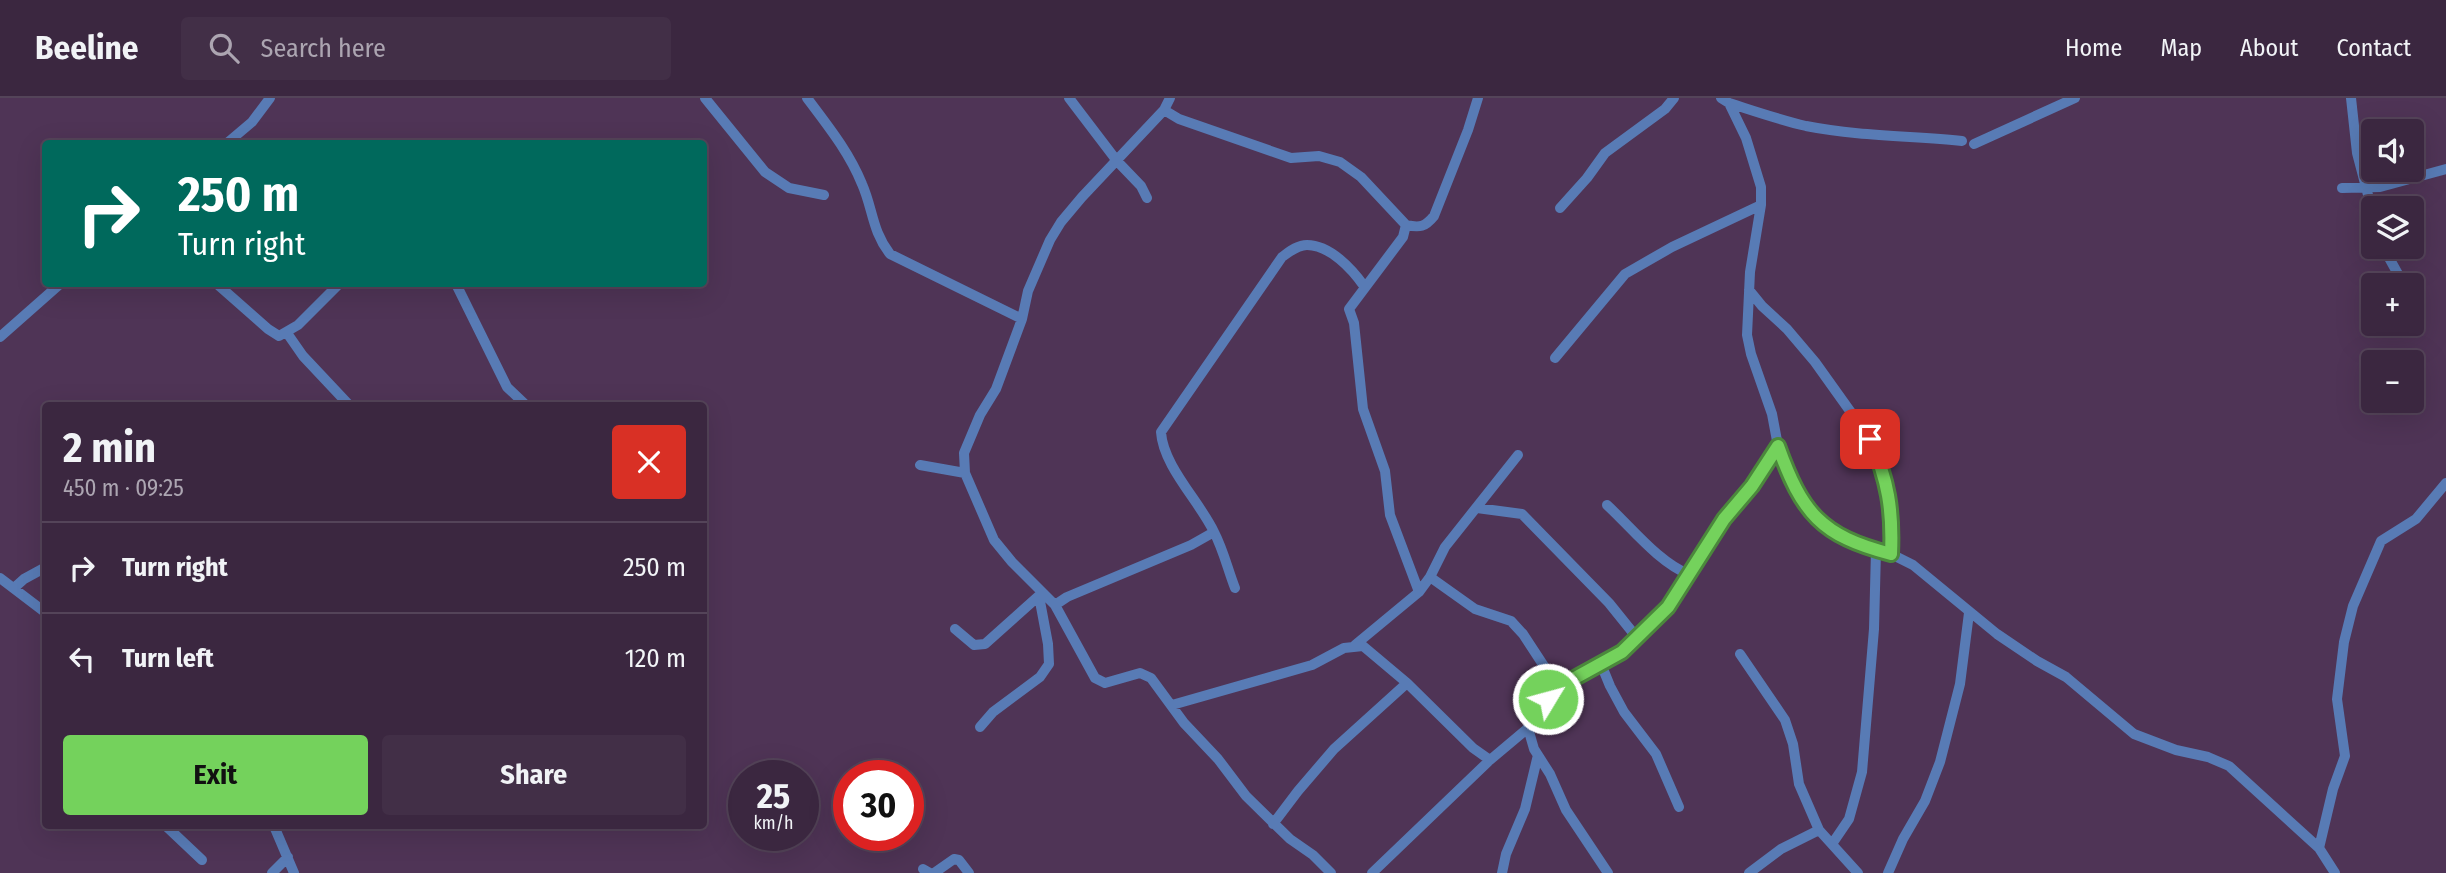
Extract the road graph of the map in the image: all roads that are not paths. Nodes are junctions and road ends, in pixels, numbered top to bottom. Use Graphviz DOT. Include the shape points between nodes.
graph roads {
  1 [pos="270,98"];
  2 [pos="705,98"];
  3 [pos="807,98"];
  4 [pos="1069,98"];
  5 [pos="1170,98"];
  6 [pos="1478,98"];
  7 [pos="1674,98"];
  8 [pos="2075,98"];
  9 [pos="2351,98"];
  10 [pos="1725,101"];
  11 [pos="1164,110"];
  12 [pos="231,140"];
  13 [pos="1962,141"];
  14 [pos="1974,144"];
  15 [pos="1117,161"];
  16 [pos="2446,169"];
  17 [pos="2342,188"];
  18 [pos="2365,189"];
  19 [pos="824,195"];
  20 [pos="2367,196"];
  21 [pos="1147,198"];
  22 [pos="1761,205"];
  23 [pos="1560,208"];
  24 [pos="1406,225"];
  25 [pos="1364,286"];
  26 [pos="57,287"];
  27 [pos="220,287"];
  28 [pos="336,287"];
  29 [pos="457,287"];
  30 [pos="1749,290"];
  31 [pos="1021,318"];
  32 [pos="287,333"];
  33 [pos="0,337"];
  34 [pos="1555,358"];
  35 [pos="346,402"];
  36 [pos="523,402"];
  37 [pos="1778,446"];
  38 [pos="1518,455"];
  39 [pos="920,466"];
  40 [pos="965,472"];
  41 [pos="2446,483"];
  42 [pos="1607,505"];
  43 [pos="1476,508"];
  44 [pos="1214,532"];
  45 [pos="1876,551"];
  46 [pos="1891,554"];
  47 [pos="42,569"];
  48 [pos="1690,575"];
  49 [pos="1430,577"];
  50 [pos="0,578"];
  51 [pos="14,588"];
  52 [pos="1235,588"];
  53 [pos="1419,593"];
  54 [pos="1041,594"];
  55 [pos="1055,605"];
  56 [pos="42,610"];
  57 [pos="1969,613"];
  58 [pos="955,629"];
  59 [pos="1638,639"];
  60 [pos="1355,645"];
  61 [pos="1740,653"];
  62 [pos="1601,664"];
  63 [pos="1407,683"];
  64 [pos="1559,689"];
  65 [pos="1172,705"];
  66 [pos="980,727"];
  67 [pos="1528,728"];
  68 [pos="1538,755"];
  69 [pos="1490,760"];
  70 [pos="1679,807"];
  71 [pos="1273,824"];
  72 [pos="169,829"];
  73 [pos="275,829"];
  74 [pos="1819,830"];
  75 [pos="1832,845"];
  76 [pos="2319,848"];
  77 [pos="288,857"];
  78 [pos="202,860"];
  79 [pos="929,872"];
  80 [pos="272,873"];
  81 [pos="294,873"];
  82 [pos="969,873"];
  83 [pos="1331,873"];
  84 [pos="1372,873"];
  85 [pos="1502,873"];
  86 [pos="1608,873"];
  87 [pos="1749,873"];
  88 [pos="1858,873"];
  89 [pos="1888,873"];
  90 [pos="2335,873"];
  1 -- 12 [label="street"];
  2 -- 19 [label="street" via="765,172 789,188"];
  3 -- 31 [label="street" via="848,152 878,239 890,254"];
  4 -- 15 [label="street"];
  5 -- 11 [label="street"];
  6 -- 24 [label="street" via="1434,216 1418,228"];
  7 -- 23 [label="street" via="1605,153"];
  8 -- 14 [label="street"];
  9 -- 18 [label="street"];
  10 -- 13 [label="street" via="1805,125"];
  10 -- 22 [label="street" via="1746,138 1759,176"];
  11 -- 15 [label="street"];
  11 -- 24 [label="street" via="1291,159 1319,156 1340,162 1361,177"];
  15 -- 21 [label="street"];
  15 -- 31 [label="street" via="1075,205 1050,240"];
  16 -- 18 [label="street"];
  17 -- 18 [label="street"];
  18 -- 20 [label="street"];
  22 -- 30 [label="street"];
  22 -- 34 [label="street" via="1625,274"];
  24 -- 25 [label="street" via="1403,237"];
  25 -- 44 [label="street" via="1353,270 1323,250 1307,245 1282,257 1164,427 1162,443"];
  25 -- 53 [label="street" via="1349,309 1363,409 1385,471 1390,515"];
  26 -- 33 [label="street"];
  27 -- 32 [label="street" via="268,330 279,336"];
  28 -- 32 [label="street"];
  29 -- 36 [label="street" via="507,387"];
  30 -- 37 [label="street" via="1747,335"];
  30 -- 46 [label="street" via="1815,362 1870,439 1890,499"];
  31 -- 40 [label="street" via="996,389 964,453"];
  32 -- 35 [label="street"];
  37 -- 45 [label="street" via="1813,516"];
  37 -- 48 [label="street"];
  38 -- 43 [label="street"];
  39 -- 40 [label="street"];
  40 -- 54 [label="street" via="994,540"];
  41 -- 76 [label="street" via="2416,519 2381,541 2353,606 2337,699 2345,756"];
  42 -- 48 [label="street" via="1657,553"];
  43 -- 49 [label="street" via="1445,547"];
  43 -- 59 [label="street" via="1522,514"];
  44 -- 52 [label="street"];
  44 -- 55 [label="street"];
  45 -- 46 [label="street"];
  45 -- 75 [label="street" via="1862,772 1849,819"];
  46 -- 57 [label="street" via="1929,576"];
  47 -- 51 [label="street"];
  48 -- 59 [label="street"];
  49 -- 53 [label="street"];
  49 -- 64 [label="street" via="1475,609 1511,621"];
  50 -- 51 [label="street"];
  51 -- 56 [label="street"];
  53 -- 60 [label="street"];
  54 -- 55 [label="street"];
  54 -- 58 [label="street" via="985,644 974,645"];
  54 -- 66 [label="street" via="1049,664 1040,677"];
  55 -- 65 [label="street" via="1095,678 1105,683 1145,674"];
  57 -- 76 [label="street" via="2066,677 2134,734 2229,765"];
  57 -- 89 [label="street" via="1960,684 1940,762"];
  59 -- 62 [label="street"];
  60 -- 63 [label="street" via="1363,646"];
  60 -- 65 [label="street" via="1312,664"];
  61 -- 74 [label="street" via="1785,720 1799,783"];
  62 -- 64 [label="street"];
  62 -- 70 [label="street" via="1624,712 1656,754"];
  63 -- 69 [label="street"];
  63 -- 71 [label="street" via="1334,749"];
  64 -- 67 [label="street" via="1538,709"];
  65 -- 71 [label="street"];
  67 -- 68 [label="street"];
  67 -- 69 [label="street"];
  68 -- 85 [label="street"];
  68 -- 86 [label="street" via="1571,818"];
  69 -- 84 [label="street"];
  71 -- 83 [label="street"];
  72 -- 78 [label="street"];
  73 -- 77 [label="street"];
  74 -- 75 [label="street"];
  74 -- 87 [label="street" via="1781,849"];
  75 -- 88 [label="street"];
  76 -- 90 [label="street"];
  77 -- 80 [label="street"];
  77 -- 81 [label="street"];
  79 -- 82 [label="street" via="954,859"];
}
